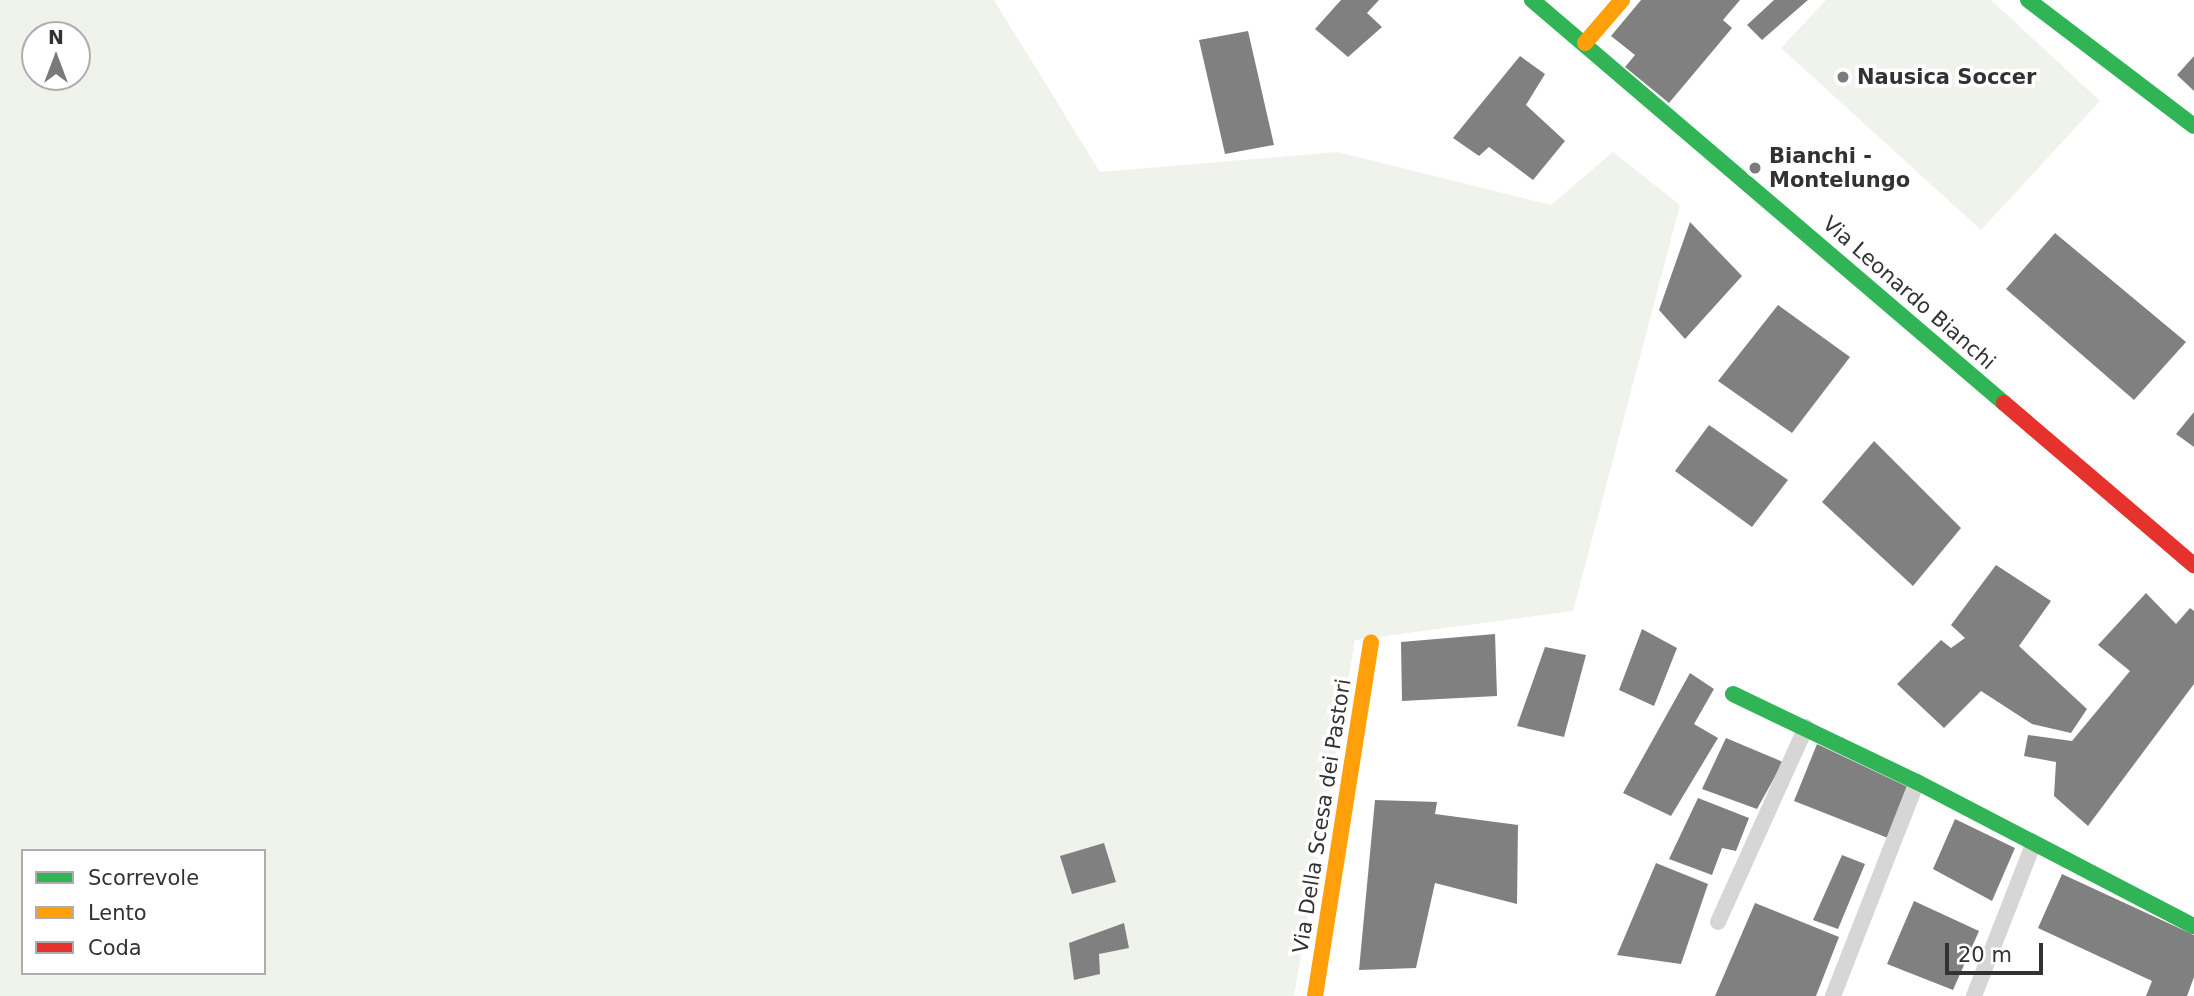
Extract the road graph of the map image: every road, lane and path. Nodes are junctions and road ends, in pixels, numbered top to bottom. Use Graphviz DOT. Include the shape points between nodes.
graph roads {
  1 [pos="1532,0"];
  2 [pos="1622,0"];
  3 [pos="2028,0"];
  4 [pos="1585,43"];
  5 [pos="2194,126"];
  6 [pos="2194,565"];
  7 [pos="1371,642"];
  8 [pos="1733,694"];
  9 [pos="1806,727"];
  10 [pos="1917,782"];
  11 [pos="2033,845"];
  12 [pos="1718,922"];
  13 [pos="2194,926"];
  14 [pos="1315,996"];
  15 [pos="1833,996"];
  16 [pos="1973,996"];
  1 -- 4 [label="street, Via Leonardo Bianchi"];
  2 -- 4 [label="street"];
  3 -- 5 [label="street"];
  4 -- 6 [label="street, Via Leonardo Bianchi"];
  7 -- 14 [label="street, Via Della Scesa dei Pastori"];
  8 -- 9 [label="street"];
  9 -- 10 [label="street"];
  9 -- 12 [label="lane"];
  10 -- 11 [label="street"];
  10 -- 15 [label="lane"];
  11 -- 13 [label="street"];
  11 -- 16 [label="lane"];
}
